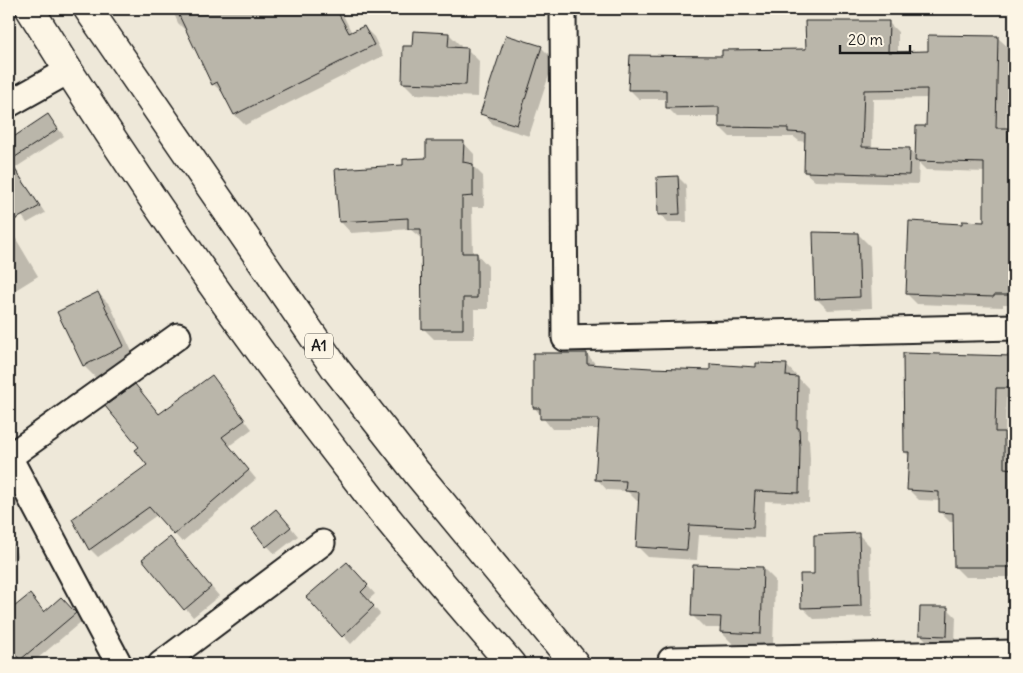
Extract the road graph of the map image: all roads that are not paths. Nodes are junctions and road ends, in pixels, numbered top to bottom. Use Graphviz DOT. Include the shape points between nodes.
graph roads {
  1 [pos="30,9"];
  2 [pos="88,9"];
  3 [pos="562,9"];
  4 [pos="573,9"];
  5 [pos="68,70"];
  6 [pos="9,104"];
  7 [pos="1014,327"];
  8 [pos="178,336"];
  9 [pos="9,457"];
  10 [pos="322,543"];
  11 [pos="1014,653"];
  12 [pos="671,660"];
  13 [pos="119,664"];
  14 [pos="161,664"];
  15 [pos="511,664"];
  16 [pos="575,664"];
  1 -- 5 [label="main road"];
  2 -- 16 [label="main road, A1" via="335,368"];
  3 -- 4 [label="street"];
  3 -- 7 [label="street" via="565,338"];
  5 -- 6 [label="street"];
  5 -- 15 [label="main road" via="224,303 372,499"];
  8 -- 9 [label="street"];
  9 -- 13 [label="street"];
  10 -- 14 [label="street"];
  11 -- 12 [label="street"];
}
